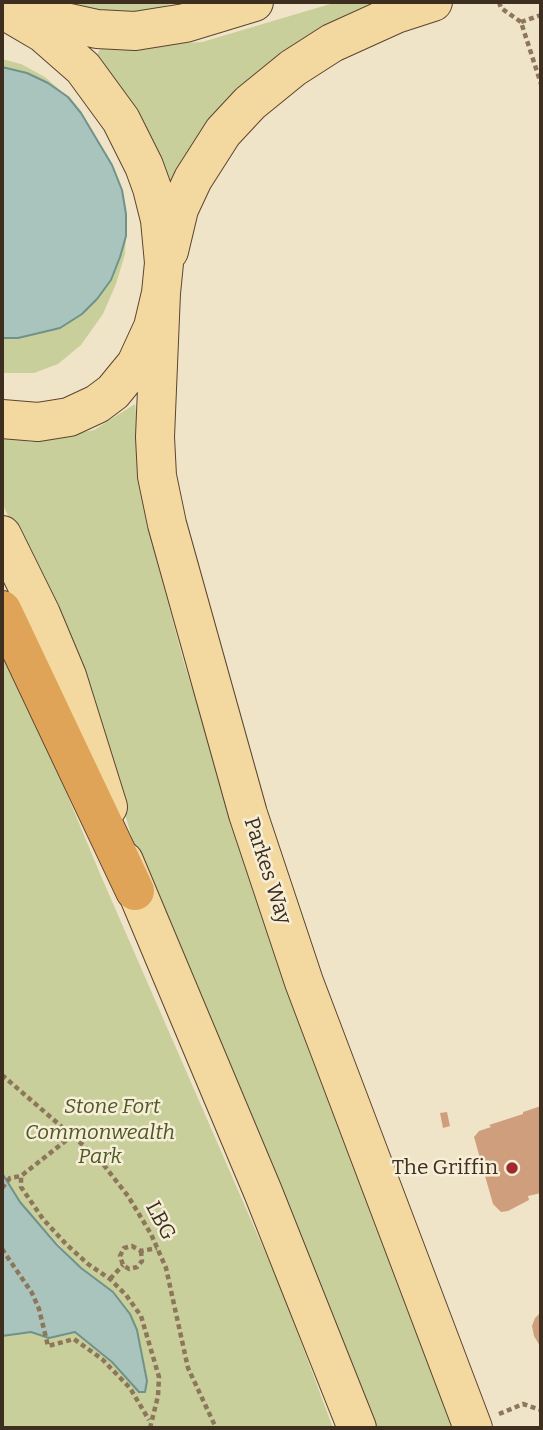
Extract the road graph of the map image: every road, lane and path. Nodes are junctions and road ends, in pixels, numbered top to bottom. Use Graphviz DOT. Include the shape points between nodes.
graph roads {
  1 [pos="254,2"];
  2 [pos="433,2"];
  3 [pos="499,2"];
  4 [pos="2,8"];
  5 [pos="541,15"];
  6 [pos="521,22"];
  7 [pos="541,84"];
  8 [pos="161,290"];
  9 [pos="2,419"];
  10 [pos="2,535"];
  11 [pos="2,610"];
  12 [pos="135,891"];
  13 [pos="2,1075"];
  14 [pos="73,1135"];
  15 [pos="21,1176"];
  16 [pos="2,1188"];
  17 [pos="157,1248"];
  18 [pos="2,1249"];
  19 [pos="141,1251"];
  20 [pos="123,1265"];
  21 [pos="110,1279"];
  22 [pos="541,1410"];
  23 [pos="150,1421"];
  24 [pos="482,1422"];
  25 [pos="149,1428"];
  26 [pos="216,1428"];
  27 [pos="357,1428"];
  1 -- 4 [label="main road" via="185,23 135,31 97,29"];
  2 -- 8 [label="main road" via="332,43 293,68 223,132 193,179 176,219"];
  3 -- 6 [label="path"];
  4 -- 8 [label="main road" via="43,33 83,68 121,120 144,166 160,219"];
  5 -- 6 [label="path"];
  6 -- 7 [label="path"];
  8 -- 9 [label="main road" via="146,346 113,392 69,417 38,422"];
  8 -- 24 [label="main road, Parkes Way" via="155,438 158,476 167,524 248,814 304,982"];
  10 -- 12 [label="main road" via="67,676"];
  11 -- 12 [label="highway"];
  12 -- 27 [label="main road" via="204,1048"];
  13 -- 14 [label="path, LBG"];
  14 -- 15 [label="path"];
  14 -- 17 [label="path, LBG" via="128,1196"];
  15 -- 16 [label="path" via="10,1178"];
  15 -- 21 [label="path" via="21,1186 43,1219 88,1264"];
  17 -- 19 [label="path"];
  17 -- 26 [label="path, LBG" via="166,1268 188,1368"];
  18 -- 23 [label="path" via="32,1293 48,1346 74,1339 102,1359 130,1388"];
  19 -- 20 [label="path" via="137,1267"];
  19 -- 20 [label="path" via="124,1248 120,1256"];
  20 -- 21 [label="path"];
  21 -- 23 [label="path" via="141,1316 150,1342 159,1377"];
  22 -- 24 [label="path" via="523,1404"];
  23 -- 25 [label="path"];
}
